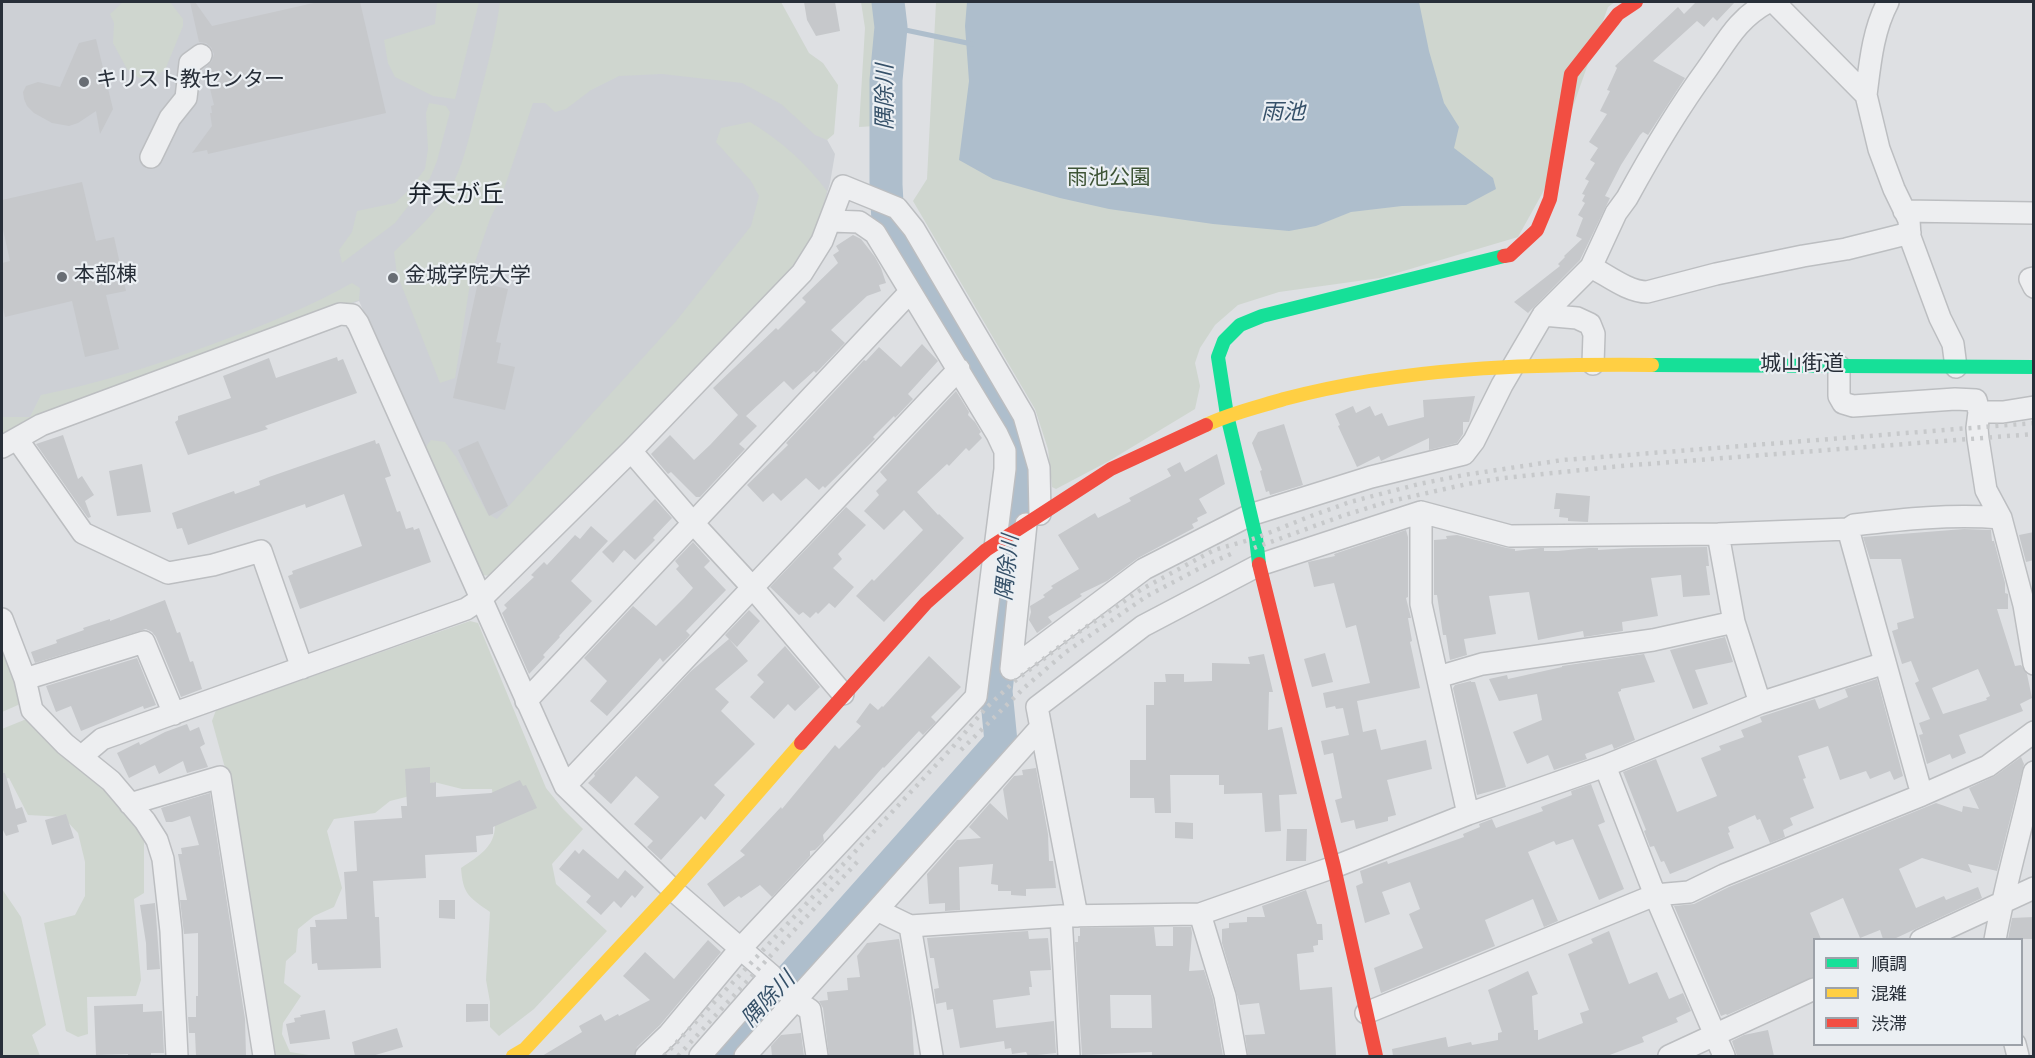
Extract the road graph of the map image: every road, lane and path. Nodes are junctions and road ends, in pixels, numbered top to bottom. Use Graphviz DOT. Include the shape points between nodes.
graph roads {
  1 [pos="1636,2"];
  2 [pos="1768,2"];
  3 [pos="1774,2"];
  4 [pos="1888,2"];
  5 [pos="201,55"];
  6 [pos="1866,95"];
  7 [pos="151,157"];
  8 [pos="1904,211"];
  9 [pos="2034,213"];
  10 [pos="831,221"];
  11 [pos="1910,233"];
  12 [pos="1590,267"];
  13 [pos="2034,278"];
  14 [pos="2034,287"];
  15 [pos="910,292"];
  16 [pos="1543,315"];
  17 [pos="1593,364"];
  18 [pos="1513,366"];
  19 [pos="1839,366"];
  20 [pos="1956,367"];
  21 [pos="2034,367"];
  22 [pos="959,369"];
  23 [pos="2034,407"];
  24 [pos="1979,412"];
  25 [pos="1227,415"];
  26 [pos="9,443"];
  27 [pos="631,452"];
  28 [pos="1421,512"];
  29 [pos="1250,515"];
  30 [pos="2001,518"];
  31 [pos="1028,522"];
  32 [pos="693,523"];
  33 [pos="1848,529"];
  34 [pos="1718,534"];
  35 [pos="1001,540"];
  36 [pos="1259,565"];
  37 [pos="753,588"];
  38 [pos="481,599"];
  39 [pos="2029,604"];
  40 [pos="2,619"];
  41 [pos="1734,622"];
  42 [pos="1886,663"];
  43 [pos="2034,664"];
  44 [pos="302,668"];
  45 [pos="1438,677"];
  46 [pos="25,680"];
  47 [pos="843,694"];
  48 [pos="526,702"];
  49 [pos="1760,703"];
  50 [pos="174,714"];
  51 [pos="1040,728"];
  52 [pos="2034,732"];
  53 [pos="82,756"];
  54 [pos="1605,766"];
  55 [pos="2034,772"];
  56 [pos="565,786"];
  57 [pos="1922,795"];
  58 [pos="130,804"];
  59 [pos="1468,814"];
  60 [pos="1334,867"];
  61 [pos="2034,888"];
  62 [pos="673,890"];
  63 [pos="1655,895"];
  64 [pos="2002,902"];
  65 [pos="877,910"];
  66 [pos="1200,914"];
  67 [pos="1069,916"];
  68 [pos="910,926"];
  69 [pos="1923,938"];
  70 [pos="1995,938"];
  71 [pos="740,949"];
  72 [pos="782,987"];
  73 [pos="1813,990"];
  74 [pos="1366,1013"];
  75 [pos="1715,1035"];
  76 [pos="177,1056"];
  77 [pos="264,1056"];
  78 [pos="513,1056"];
  79 [pos="646,1056"];
  80 [pos="700,1056"];
  81 [pos="745,1056"];
  82 [pos="817,1056"];
  83 [pos="932,1056"];
  84 [pos="1069,1056"];
  85 [pos="1236,1056"];
  86 [pos="1376,1056"];
  87 [pos="1670,1056"];
  88 [pos="1724,1056"];
  1 -- 25 [label="street" via="1618,14 1571,74 1550,199 1537,230 1510,255 1262,316 1240,325 1224,341 1218,357"];
  2 -- 12 [label="street" via="1723,43 1689,93 1616,213"];
  3 -- 6 [label="street"];
  4 -- 6 [label="street" via="1870,59"];
  5 -- 7 [label="street" via="190,63 186,98 170,118"];
  6 -- 8 [label="street" via="1879,149"];
  8 -- 9 [label="street"];
  8 -- 11 [label="street"];
  10 -- 15 [label="street" via="859,222 875,233"];
  10 -- 27 [label="street" via="802,273"];
  10 -- 31 [label="street" via="843,186 897,208 914,229 1024,416 1039,468"];
  11 -- 12 [label="street" via="1647,292 1632,289"];
  11 -- 20 [label="street" via="1953,344"];
  12 -- 16 [label="street"];
  13 -- 14 [label="street" via="2030,279"];
  15 -- 22 [label="street"];
  15 -- 32 [label="street"];
  16 -- 17 [label="street" via="1577,318 1590,324 1594,334"];
  16 -- 18 [label="street"];
  17 -- 18 [label="street, 城山街道"];
  17 -- 19 [label="street, 城山街道"];
  18 -- 25 [label="street, 城山街道" via="1408,374 1330,387"];
  18 -- 29 [label="street" via="1464,454 1371,477"];
  19 -- 20 [label="street, 城山街道"];
  19 -- 24 [label="street" via="1839,396 1843,403 1853,406 1976,400"];
  20 -- 21 [label="street, 城山街道"];
  22 -- 35 [label="street" via="1005,452"];
  22 -- 37 [label="street"];
  23 -- 24 [label="street"];
  24 -- 30 [label="street" via="1977,428 1986,490"];
  25 -- 29 [label="street"];
  25 -- 31 [label="street, 城山街道" via="1111,469"];
  26 -- 38 [label="street" via="41,425 118,396 340,314 352,315 412,439"];
  26 -- 44 [label="street" via="82,533 168,573 261,551"];
  27 -- 32 [label="street"];
  27 -- 38 [label="street"];
  28 -- 34 [label="street" via="1510,536"];
  28 -- 36 [label="street"];
  28 -- 45 [label="street" via="1421,604"];
  29 -- 31 [label="street" via="1144,569 1011,669"];
  29 -- 36 [label="street"];
  30 -- 33 [label="street" via="1948,515 1854,525"];
  30 -- 39 [label="street"];
  31 -- 35 [label="street, 城山街道"];
  32 -- 37 [label="street"];
  32 -- 48 [label="street"];
  33 -- 34 [label="street"];
  33 -- 42 [label="street"];
  34 -- 41 [label="street"];
  35 -- 47 [label="street, 城山街道" via="926,603"];
  35 -- 71 [label="street" via="976,697"];
  36 -- 51 [label="street" via="1143,626 1037,707"];
  36 -- 60 [label="street"];
  37 -- 47 [label="street"];
  37 -- 56 [label="street"];
  38 -- 44 [label="street" via="466,609"];
  38 -- 48 [label="street"];
  39 -- 43 [label="street"];
  40 -- 46 [label="street"];
  41 -- 45 [label="street" via="1653,640 1482,664"];
  41 -- 49 [label="street"];
  42 -- 49 [label="street"];
  42 -- 57 [label="street"];
  44 -- 50 [label="street"];
  45 -- 59 [label="street"];
  46 -- 50 [label="street" via="144,642"];
  46 -- 53 [label="street" via="32,710"];
  47 -- 62 [label="street, 城山街道"];
  48 -- 56 [label="street"];
  49 -- 54 [label="street"];
  50 -- 53 [label="street" via="102,739"];
  51 -- 65 [label="street"];
  51 -- 67 [label="street"];
  52 -- 57 [label="street" via="1988,766"];
  53 -- 58 [label="street"];
  54 -- 59 [label="street"];
  54 -- 63 [label="street"];
  55 -- 64 [label="street"];
  56 -- 62 [label="street"];
  57 -- 63 [label="street" via="1689,892"];
  58 -- 76 [label="street" via="157,840 163,859"];
  58 -- 77 [label="street" via="220,777"];
  59 -- 60 [label="street"];
  60 -- 66 [label="street"];
  60 -- 74 [label="street"];
  61 -- 64 [label="street"];
  62 -- 71 [label="street"];
  62 -- 78 [label="street, 城山街道" via="525,1049"];
  63 -- 74 [label="street"];
  63 -- 75 [label="street"];
  64 -- 69 [label="street"];
  64 -- 70 [label="street"];
  65 -- 68 [label="street"];
  65 -- 72 [label="street"];
  66 -- 67 [label="street"];
  66 -- 85 [label="street" via="1225,996"];
  67 -- 68 [label="street"];
  67 -- 84 [label="street"];
  68 -- 83 [label="street"];
  71 -- 72 [label="street"];
  71 -- 79 [label="street"];
  72 -- 80 [label="street"];
  72 -- 81 [label="street"];
  72 -- 82 [label="street" via="810,1010"];
  73 -- 75 [label="street"];
  74 -- 86 [label="street"];
  75 -- 87 [label="street"];
  75 -- 88 [label="street"];
}
